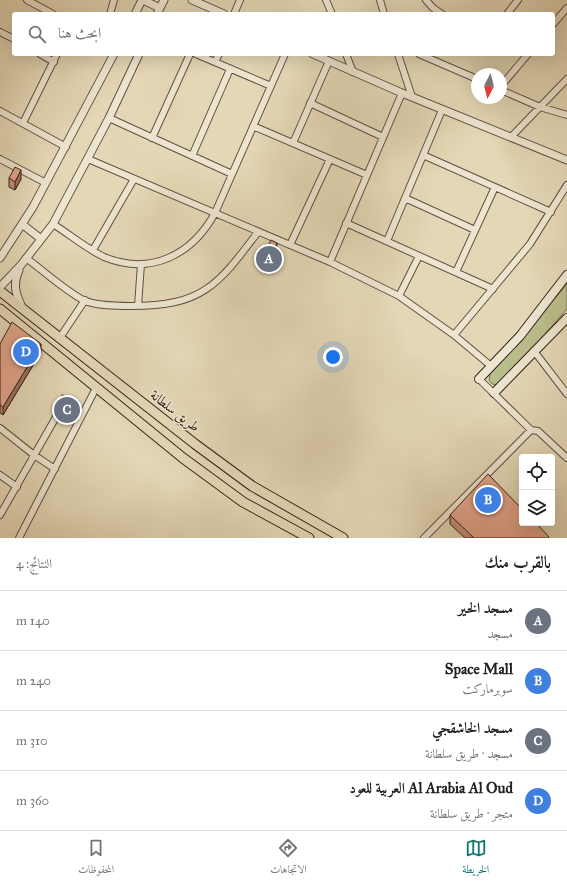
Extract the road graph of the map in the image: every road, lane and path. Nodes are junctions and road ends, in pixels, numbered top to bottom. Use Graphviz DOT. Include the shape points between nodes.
graph roads {
  1 [pos="27,0"];
  2 [pos="114,0"];
  3 [pos="143,0"];
  4 [pos="164,0"];
  5 [pos="192,0"];
  6 [pos="240,0"];
  7 [pos="326,0"];
  8 [pos="380,0"];
  9 [pos="426,0"];
  10 [pos="518,0"];
  11 [pos="567,8"];
  12 [pos="159,11"];
  13 [pos="48,12"];
  14 [pos="111,12"];
  15 [pos="136,12"];
  16 [pos="219,12"];
  17 [pos="235,12"];
  18 [pos="331,12"];
  19 [pos="383,12"];
  20 [pos="439,12"];
  21 [pos="508,12"];
  22 [pos="555,22"];
  23 [pos="0,32"];
  24 [pos="12,39"];
  25 [pos="44,56"];
  26 [pos="56,56"];
  27 [pos="113,56"];
  28 [pos="138,56"];
  29 [pos="189,56"];
  30 [pos="201,56"];
  31 [pos="218,56"];
  32 [pos="284,56"];
  33 [pos="317,56"];
  34 [pos="347,56"];
  35 [pos="399,56"];
  36 [pos="424,56"];
  37 [pos="524,56"];
  38 [pos="328,61"];
  39 [pos="54,62"];
  40 [pos="216,62"];
  41 [pos="230,69"];
  42 [pos="353,72"];
  43 [pos="471,76"];
  44 [pos="507,78"];
  45 [pos="567,79"];
  46 [pos="271,86"];
  47 [pos="402,93"];
  48 [pos="507,93"];
  49 [pos="412,98"];
  50 [pos="310,103"];
  51 [pos="540,107"];
  52 [pos="442,110"];
  53 [pos="0,111"];
  54 [pos="567,115"];
  55 [pos="109,118"];
  56 [pos="23,123"];
  57 [pos="253,126"];
  58 [pos="383,137"];
  59 [pos="511,137"];
  60 [pos="152,138"];
  61 [pos="293,143"];
  62 [pos="66,147"];
  63 [pos="423,155"];
  64 [pos="192,156"];
  65 [pos="0,159"];
  66 [pos="88,159"];
  67 [pos="330,159"];
  68 [pos="567,160"];
  69 [pos="232,174"];
  70 [pos="367,175"];
  71 [pos="134,179"];
  72 [pos="46,183"];
  73 [pos="567,185"];
  74 [pos="495,187"];
  75 [pos="405,198"];
  76 [pos="551,212"];
  77 [pos="215,213"];
  78 [pos="346,223"];
  79 [pos="22,224"];
  80 [pos="53,224"];
  81 [pos="475,230"];
  82 [pos="258,232"];
  83 [pos="41,239"];
  84 [pos="387,241"];
  85 [pos="290,245"];
  86 [pos="93,250"];
  87 [pos="419,256"];
  88 [pos="0,258"];
  89 [pos="26,258"];
  90 [pos="330,262"];
  91 [pos="141,264"];
  92 [pos="21,265"];
  93 [pos="456,272"];
  94 [pos="567,275"];
  95 [pos="1,283"];
  96 [pos="493,289"];
  97 [pos="0,291"];
  98 [pos="399,296"];
  99 [pos="85,300"];
  100 [pos="138,306"];
  101 [pos="0,309"];
  102 [pos="24,310"];
  103 [pos="566,320"];
  104 [pos="454,335"];
  105 [pos="59,338"];
  106 [pos="534,351"];
  107 [pos="491,366"];
  108 [pos="479,380"];
  109 [pos="96,388"];
  110 [pos="566,390"];
  111 [pos="494,393"];
  112 [pos="56,417"];
  113 [pos="0,428"];
  114 [pos="531,430"];
  115 [pos="34,455"];
  116 [pos="567,458"];
  117 [pos="55,468"];
  118 [pos="0,475"];
  119 [pos="16,486"];
  120 [pos="0,516"];
  121 [pos="296,535"];
  122 [pos="19,538"];
  123 [pos="309,538"];
  124 [pos="343,538"];
  125 [pos="424,538"];
  1 -- 13 [label="street"];
  2 -- 14 [label="street"];
  3 -- 12 [label="street"];
  3 -- 15 [label="street"];
  4 -- 12 [label="street"];
  5 -- 16 [label="street"];
  6 -- 17 [label="street"];
  7 -- 18 [label="street"];
  8 -- 19 [label="street"];
  9 -- 20 [label="street"];
  10 -- 21 [label="street"];
  11 -- 22 [label="street"];
  23 -- 24 [label="street"];
  25 -- 39 [label="street"];
  26 -- 39 [label="street"];
  27 -- 62 [label="street"];
  28 -- 55 [label="street"];
  29 -- 60 [label="street"];
  30 -- 40 [label="street"];
  31 -- 40 [label="street"];
  32 -- 46 [label="street"];
  33 -- 38 [label="street"];
  34 -- 42 [label="street"];
  35 -- 49 [label="street"];
  36 -- 43 [label="street"];
  37 -- 44 [label="street"];
  38 -- 42 [label="street"];
  38 -- 50 [label="street"];
  39 -- 56 [label="street"];
  40 -- 41 [label="street"];
  41 -- 46 [label="street"];
  41 -- 64 [label="street"];
  42 -- 47 [label="street"];
  45 -- 51 [label="street"];
  46 -- 57 [label="street"];
  47 -- 49 [label="street"];
  47 -- 58 [label="street"];
  48 -- 51 [label="street"];
  49 -- 52 [label="street"];
  50 -- 58 [label="street"];
  50 -- 61 [label="street"];
  51 -- 54 [label="street"];
  51 -- 59 [label="street"];
  52 -- 59 [label="street"];
  52 -- 63 [label="street"];
  53 -- 56 [label="street"];
  55 -- 60 [label="street"];
  55 -- 66 [label="street"];
  56 -- 62 [label="street"];
  57 -- 61 [label="street"];
  57 -- 69 [label="street"];
  58 -- 70 [label="street"];
  59 -- 68 [label="street"];
  60 -- 64 [label="street"];
  61 -- 67 [label="street"];
  62 -- 72 [label="street"];
  63 -- 74 [label="street"];
  63 -- 75 [label="street"];
  64 -- 69 [label="street"];
  65 -- 72 [label="street"];
  66 -- 71 [label="street"];
  66 -- 80 [label="street"];
  67 -- 70 [label="street"];
  67 -- 85 [label="street"];
  69 -- 77 [label="street"];
  70 -- 78 [label="street"];
  71 -- 77 [label="street"];
  71 -- 86 [label="street"];
  72 -- 79 [label="street"];
  73 -- 76 [label="street"];
  74 -- 76 [label="street"];
  74 -- 81 [label="street"];
  75 -- 81 [label="street"];
  75 -- 84 [label="street"];
  76 -- 96 [label="street" via="530,244"];
  77 -- 82 [label="street"];
  77 -- 91 [label="street" via="205,231 172,257 161,262"];
  78 -- 84 [label="street"];
  78 -- 90 [label="street"];
  79 -- 83 [label="street"];
  79 -- 88 [label="street"];
  80 -- 83 [label="street"];
  80 -- 86 [label="street"];
  81 -- 93 [label="street"];
  82 -- 85 [label="street"];
  82 -- 100 [label="street" via="230,269 207,290 181,302"];
  83 -- 89 [label="street"];
  84 -- 87 [label="street"];
  85 -- 90 [label="street"];
  86 -- 91 [label="street" via="122,262"];
  87 -- 93 [label="street"];
  87 -- 98 [label="street"];
  89 -- 92 [label="street"];
  89 -- 99 [label="street"];
  90 -- 98 [label="street"];
  91 -- 100 [label="street"];
  92 -- 95 [label="street"];
  92 -- 102 [label="street" via="14,286"];
  93 -- 96 [label="street"];
  94 -- 107 [label="main road" via="520,336"];
  96 -- 104 [label="street"];
  97 -- 102 [label="main road, طريق سلطانة"];
  98 -- 104 [label="street"];
  99 -- 100 [label="street"];
  99 -- 105 [label="street"];
  101 -- 109 [label="main road"];
  102 -- 105 [label="main road, طريق سلطانة"];
  103 -- 106 [label="main road"];
  104 -- 107 [label="street"];
  105 -- 124 [label="main road, طريق سلطانة" via="252,486"];
  106 -- 110 [label="street"];
  106 -- 111 [label="main road"];
  107 -- 108 [label="main road"];
  108 -- 111 [label="street"];
  109 -- 117 [label="street"];
  109 -- 121 [label="main road" via="183,458 243,502"];
  111 -- 114 [label="street"];
  112 -- 115 [label="street"];
  113 -- 115 [label="street"];
  114 -- 116 [label="street" via="538,431"];
  114 -- 125 [label="street"];
  115 -- 117 [label="street"];
  115 -- 119 [label="street"];
  117 -- 122 [label="street"];
  118 -- 119 [label="street"];
  119 -- 120 [label="street"];
  121 -- 123 [label="main road"];
}
